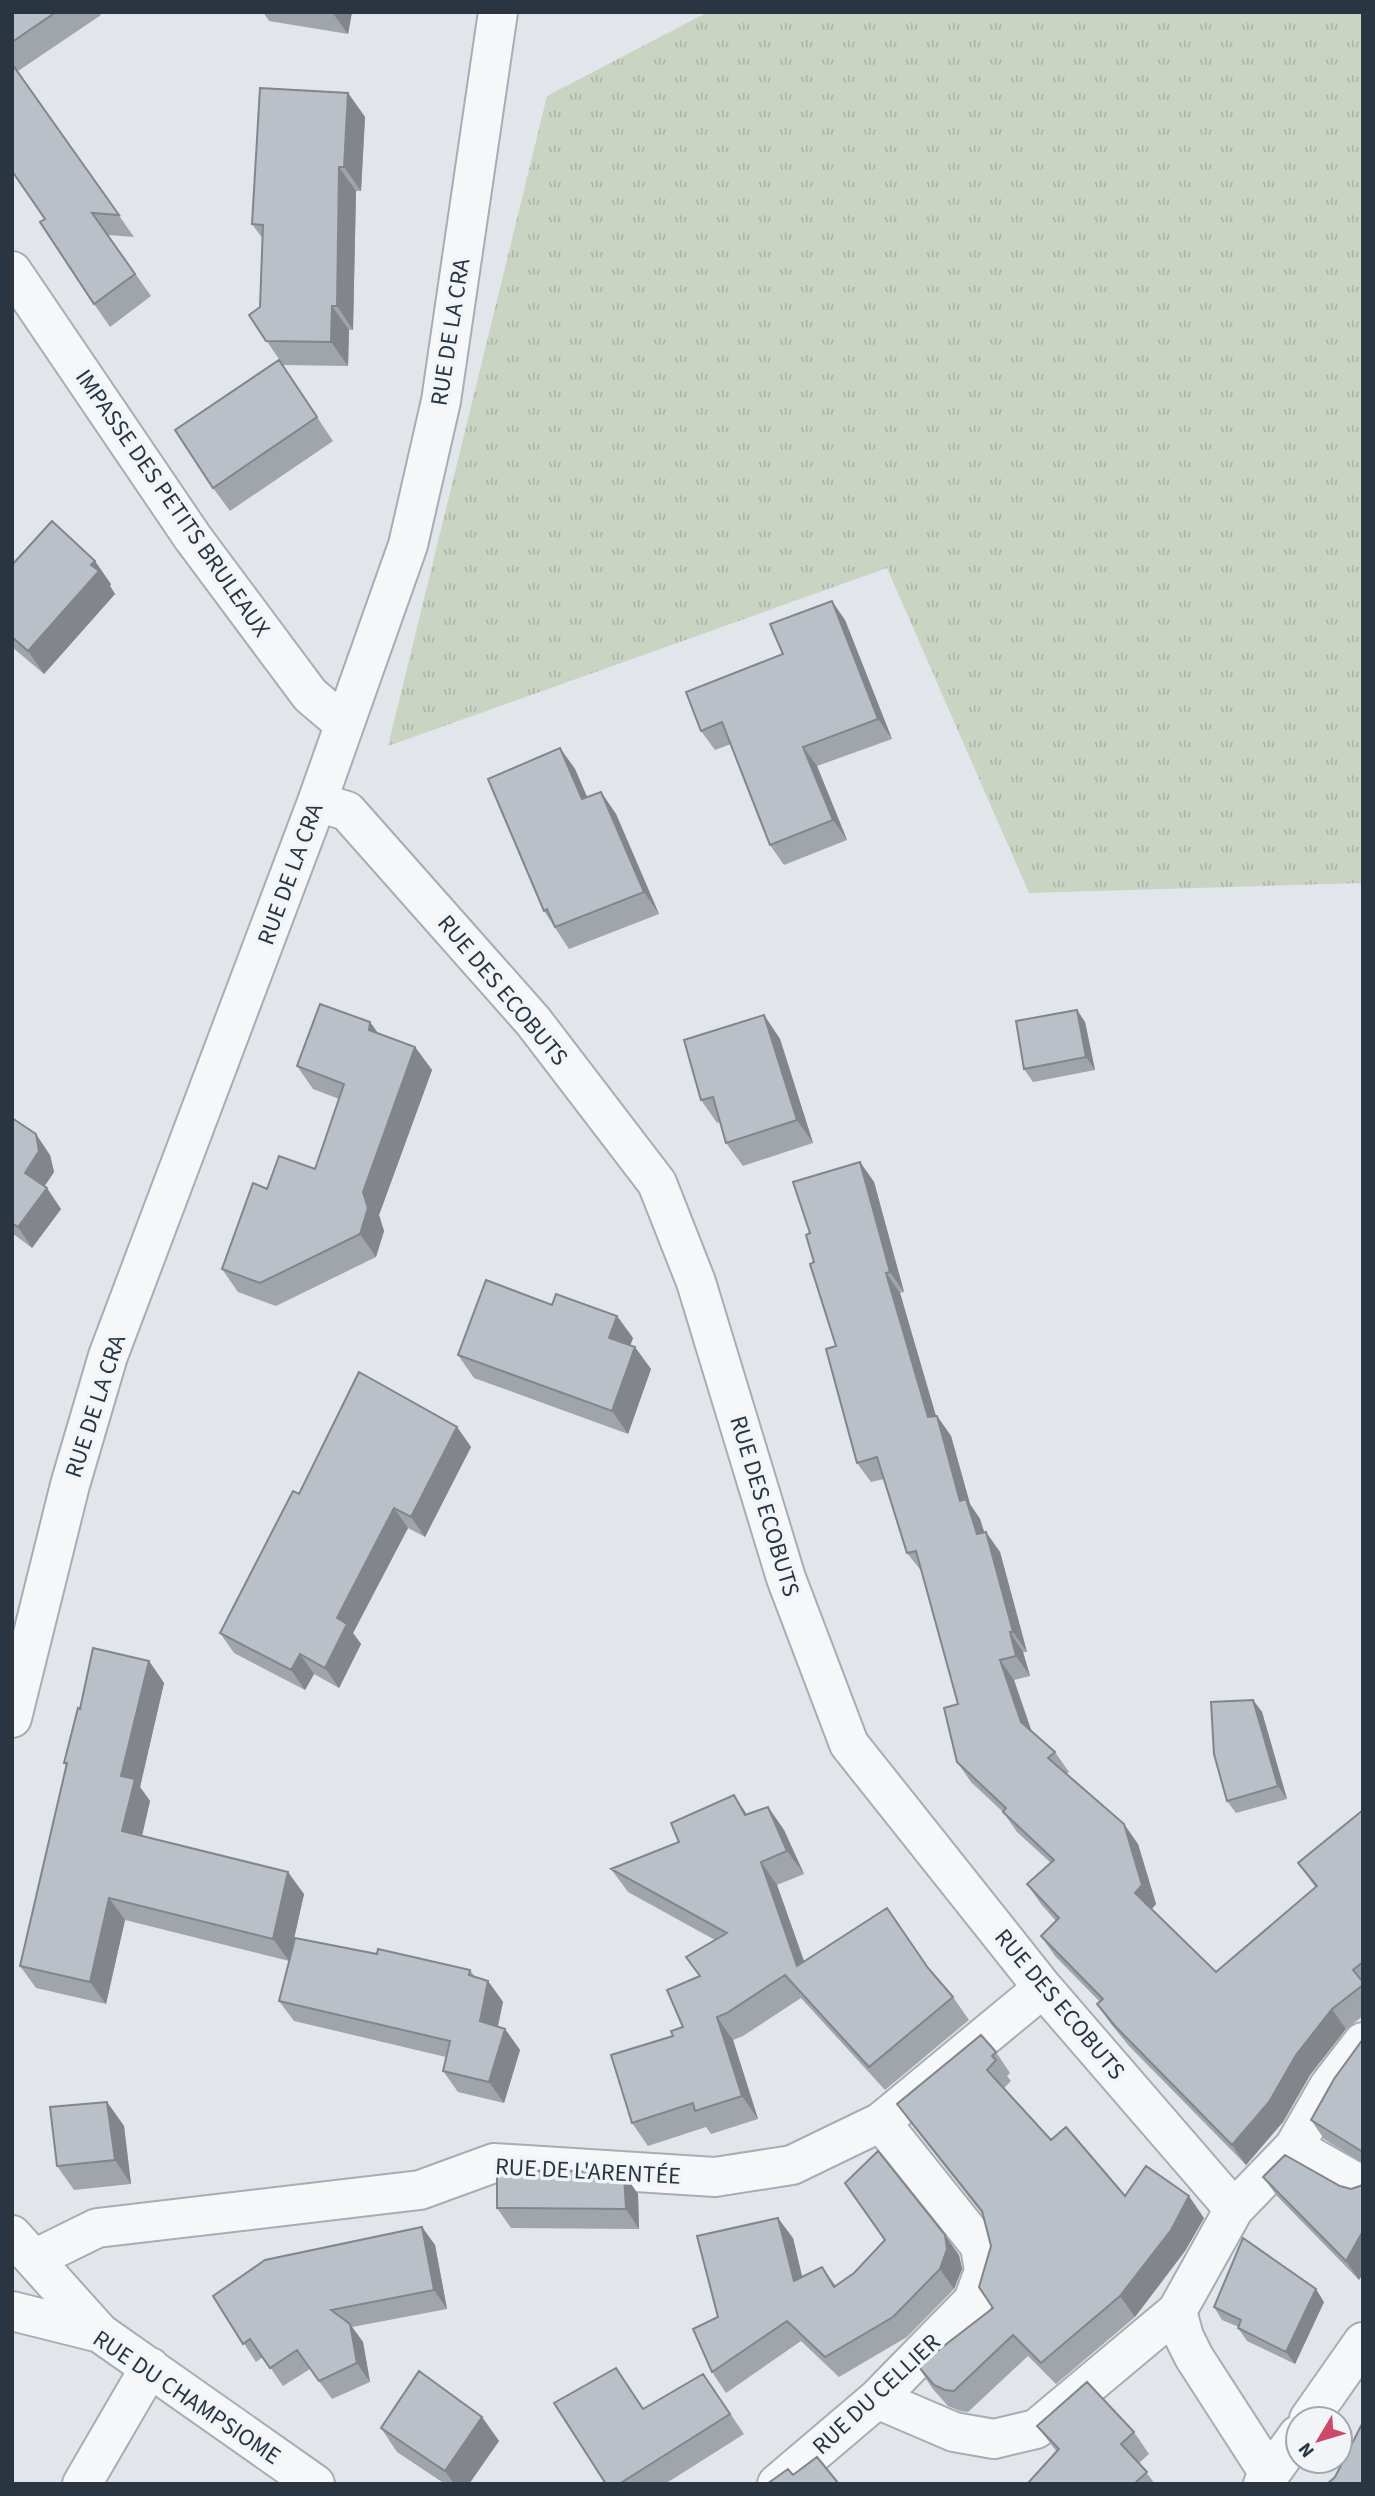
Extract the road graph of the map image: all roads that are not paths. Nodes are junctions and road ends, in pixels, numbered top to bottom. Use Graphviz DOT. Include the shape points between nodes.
graph roads {
  1 [pos="499,12"];
  2 [pos="12,271"];
  3 [pos="344,724"];
  4 [pos="317,802"];
  5 [pos="12,1718"];
  6 [pos="1044,1988"];
  7 [pos="1363,2042"];
  8 [pos="881,2122"];
  9 [pos="1294,2147"];
  10 [pos="1363,2186"];
  11 [pos="1234,2209"];
  12 [pos="24,2246"];
  13 [pos="12,2311"];
  14 [pos="1177,2311"];
  15 [pos="100,2333"];
  16 [pos="1363,2342"];
  17 [pos="150,2367"];
  18 [pos="877,2399"];
  19 [pos="1319,2405"];
  20 [pos="1284,2454"];
  21 [pos="1266,2479"];
  22 [pos="82,2484"];
  23 [pos="315,2484"];
  24 [pos="777,2484"];
  1 -- 3 [label="street, RUE DE LA CRA" via="441,401 408,545"];
  2 -- 3 [label="street, IMPASSE DES PETITS BRULEAUX" via="193,538 310,695"];
  3 -- 4 [label="street, RUE DE LA CRA"];
  4 -- 5 [label="street, RUE DE LA CRA" via="108,1356 70,1485"];
  4 -- 6 [label="street, RUE DES ECOBUTS" via="347,811 356,821 533,1021 657,1183 696,1282 786,1578 849,1744"];
  6 -- 8 [label="street, RUE DE L'ARENTÉE"];
  6 -- 11 [label="street, RUE DES ECOBUTS"];
  7 -- 9 [label="street" via="1329,2086"];
  8 -- 12 [label="street, RUE DE L'ARENTÉE" via="792,2165 758,2173 715,2178 494,2163 420,2190 97,2228"];
  8 -- 18 [label="street, RUE DU CELLIER" via="980,2246 984,2271 973,2301"];
  9 -- 10 [label="street"];
  9 -- 11 [label="street"];
  11 -- 14 [label="street"];
  12 -- 15 [label="street"];
  13 -- 15 [label="street, RUE DU CHAMPSIOME"];
  14 -- 18 [label="street" via="1036,2430 994,2439 954,2432"];
  14 -- 21 [label="street" via="1194,2357"];
  15 -- 17 [label="street, RUE DU CHAMPSIOME"];
  16 -- 19 [label="street"];
  17 -- 22 [label="street"];
  17 -- 23 [label="street, RUE DU CHAMPSIOME"];
  18 -- 24 [label="street, RUE DU CELLIER"];
  20 -- 21 [label="street"];
}
